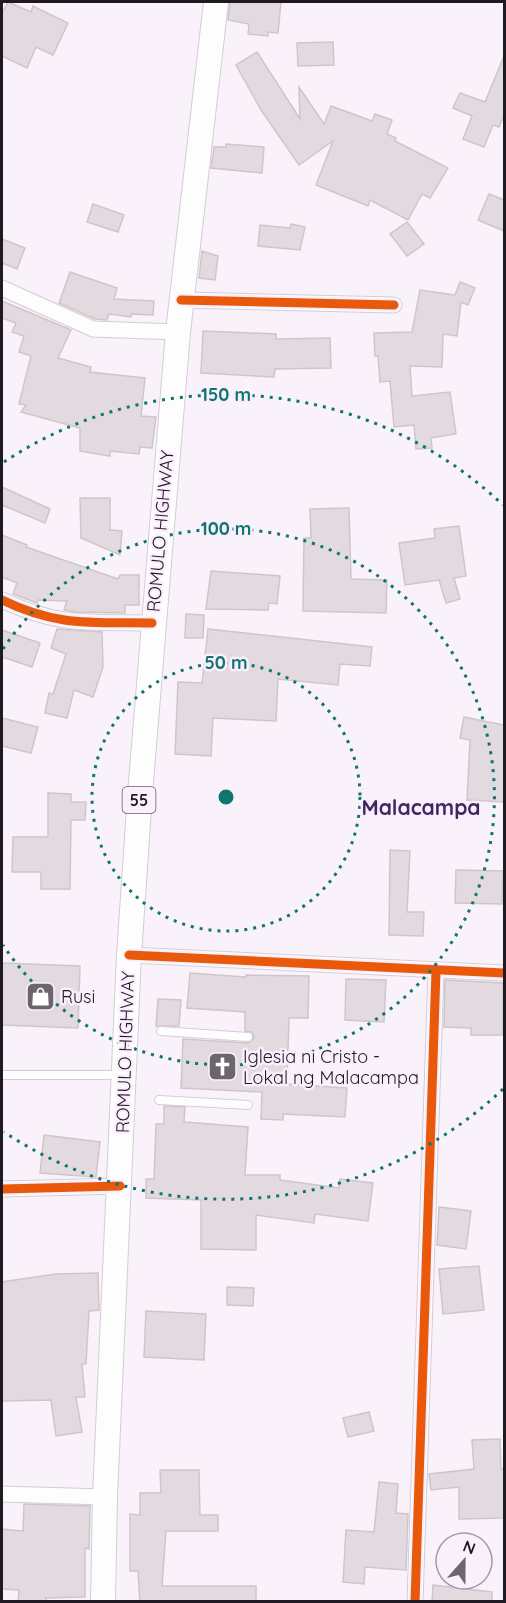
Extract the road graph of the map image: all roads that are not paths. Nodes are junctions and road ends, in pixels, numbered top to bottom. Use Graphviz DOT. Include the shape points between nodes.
graph roads {
  1 [pos="216,2"];
  2 [pos="2,288"];
  3 [pos="181,300"];
  4 [pos="394,304"];
  5 [pos="178,332"];
  6 [pos="2,600"];
  7 [pos="152,623"];
  8 [pos="129,955"];
  9 [pos="436,971"];
  10 [pos="504,973"];
  11 [pos="161,1031"];
  12 [pos="248,1037"];
  13 [pos="2,1075"];
  14 [pos="124,1075"];
  15 [pos="159,1100"];
  16 [pos="248,1105"];
  17 [pos="120,1186"];
  18 [pos="2,1188"];
  19 [pos="2,1494"];
  20 [pos="105,1497"];
  21 [pos="103,1602"];
  22 [pos="415,1602"];
  1 -- 3 [label="highway, ROMULO HIGHWAY / 55"];
  2 -- 5 [label="street" via="93,329"];
  3 -- 4 [label="street"];
  3 -- 5 [label="highway, ROMULO HIGHWAY / 55"];
  5 -- 7 [label="highway, ROMULO HIGHWAY / 55"];
  6 -- 7 [label="street" via="31,614 64,622"];
  7 -- 8 [label="highway, ROMULO HIGHWAY / 55"];
  8 -- 9 [label="street"];
  8 -- 14 [label="highway, ROMULO HIGHWAY / 55"];
  9 -- 10 [label="street"];
  9 -- 22 [label="street"];
  11 -- 12 [label="lane"];
  13 -- 14 [label="lane"];
  14 -- 17 [label="highway, ROMULO HIGHWAY / 55"];
  15 -- 16 [label="lane"];
  17 -- 18 [label="street"];
  17 -- 20 [label="highway, ROMULO HIGHWAY / 55"];
  19 -- 20 [label="street"];
  20 -- 21 [label="highway, ROMULO HIGHWAY / 55"];
}
